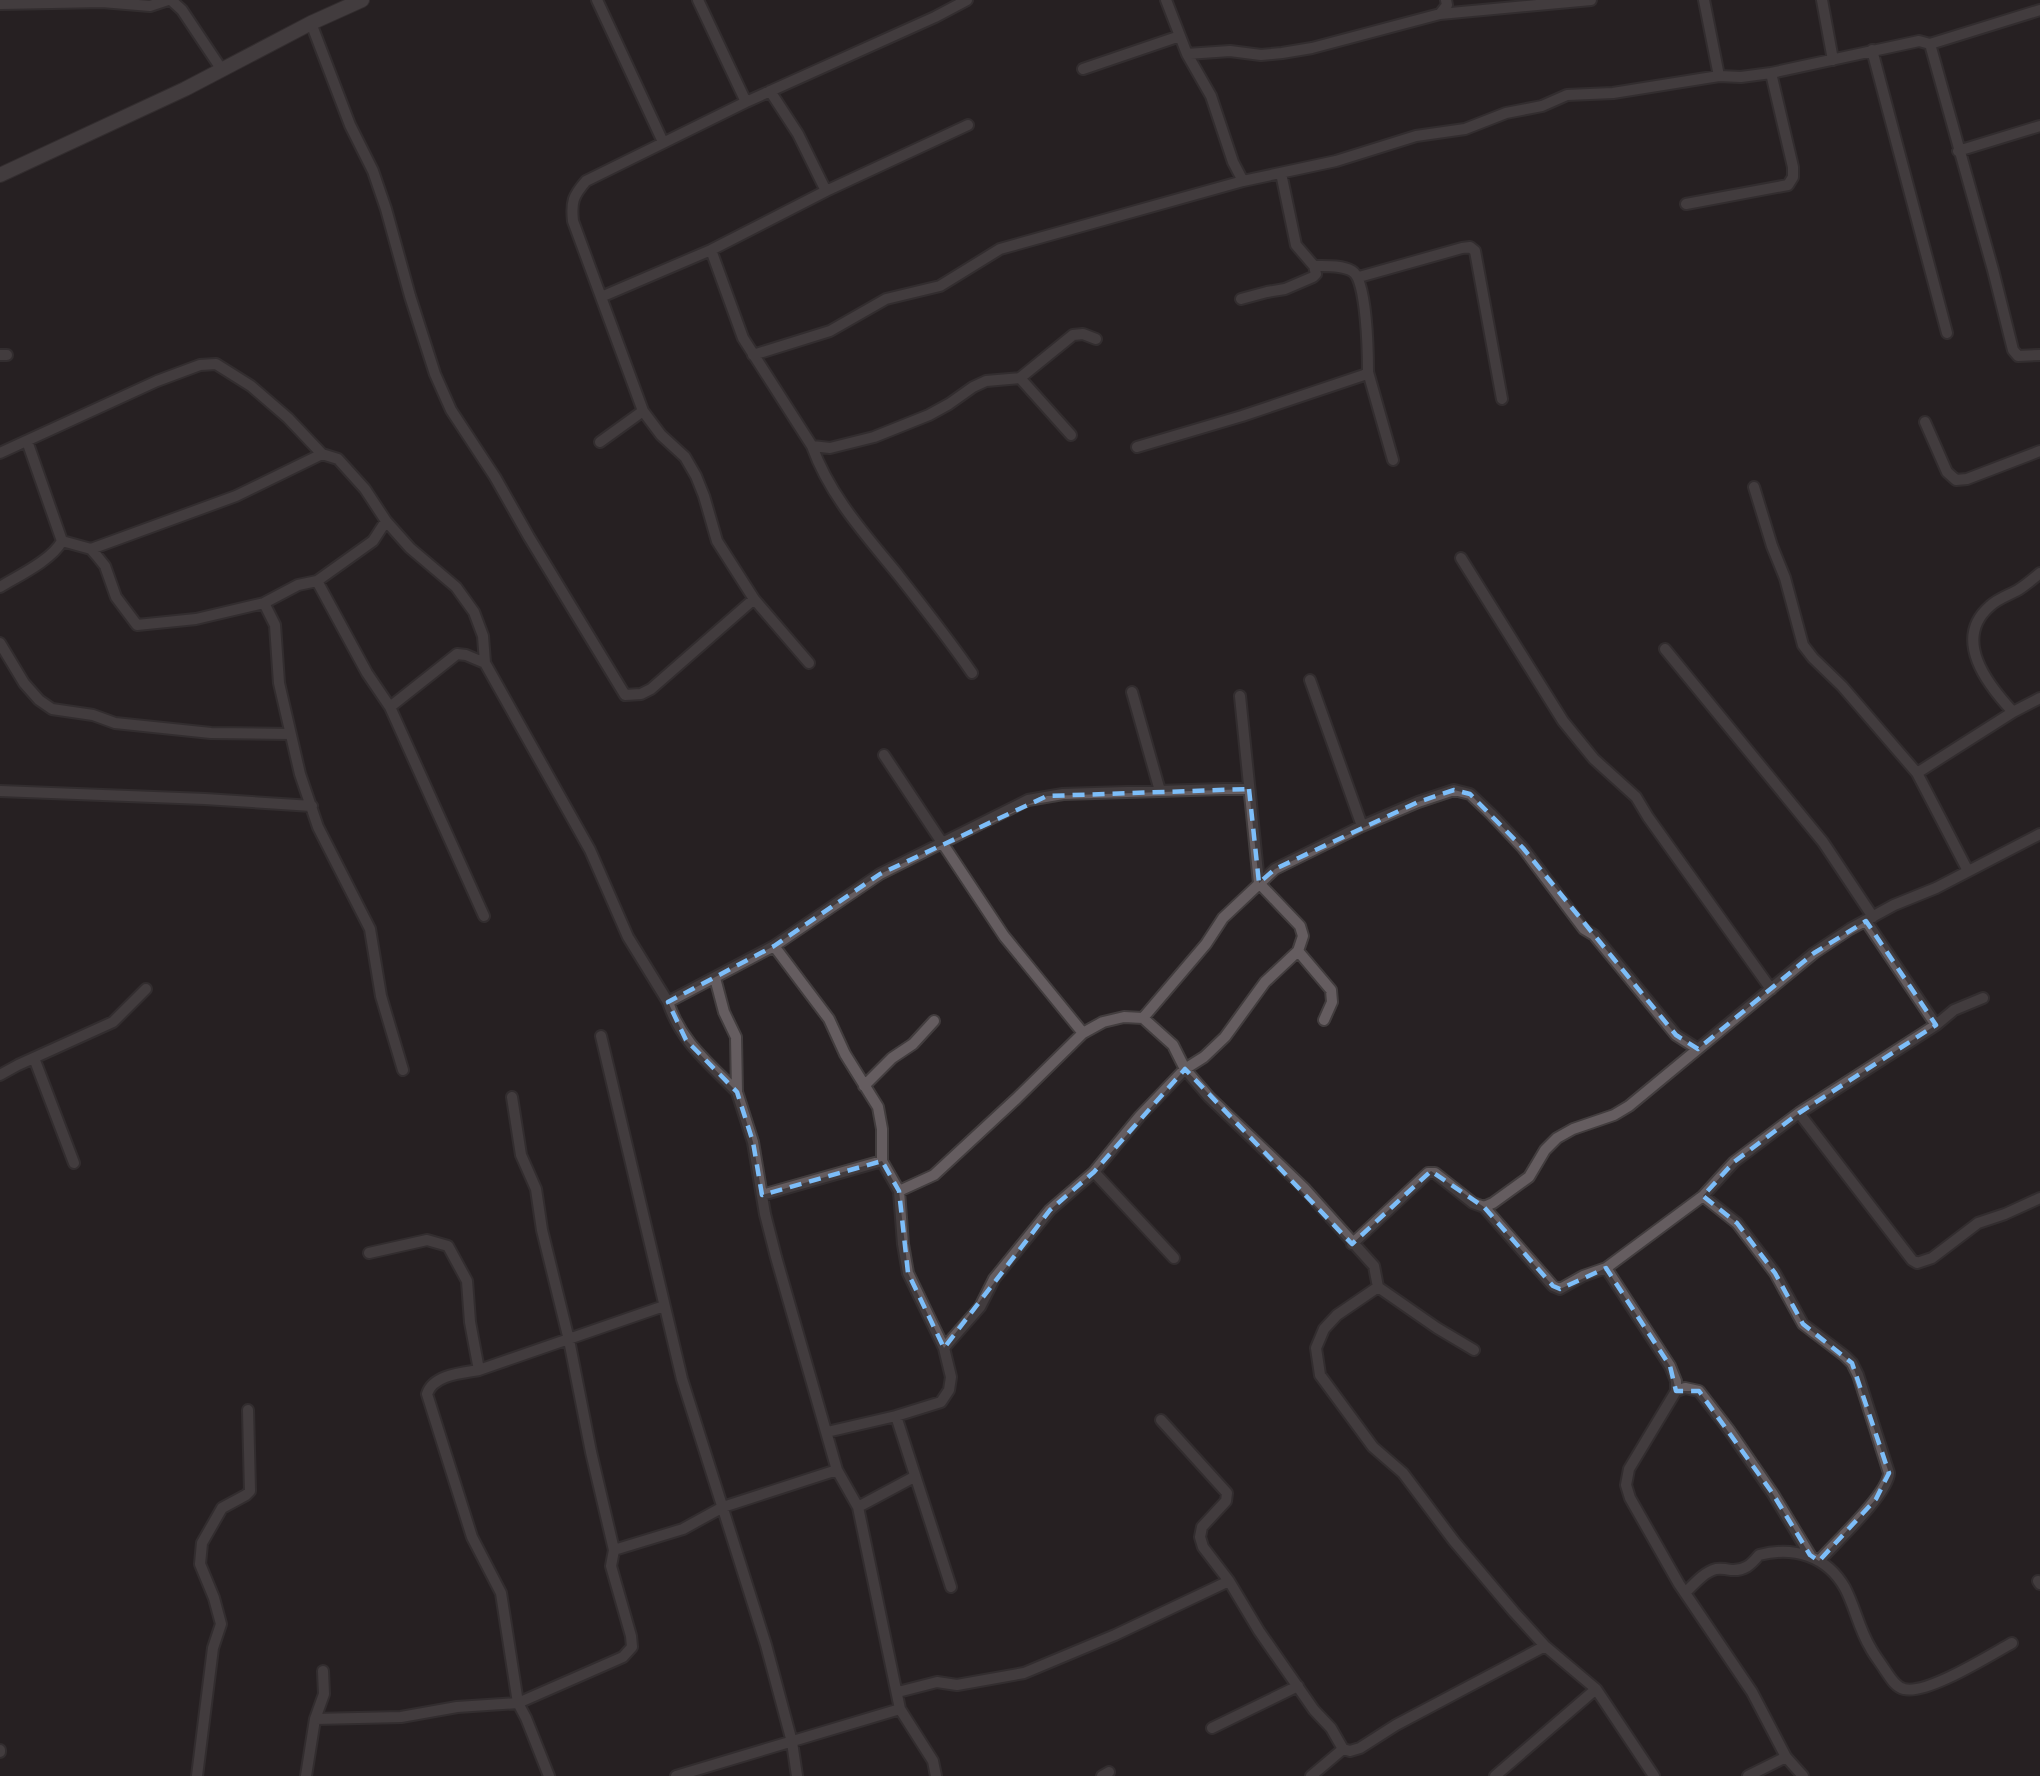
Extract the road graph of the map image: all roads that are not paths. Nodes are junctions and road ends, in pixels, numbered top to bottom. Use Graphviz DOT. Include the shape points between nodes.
graph roads {
  1 [pos="169,0"];
  2 [pos="362,0"];
  3 [pos="597,0"];
  4 [pos="698,0"];
  5 [pos="968,0"];
  6 [pos="1166,0"];
  7 [pos="1446,0"];
  8 [pos="1590,0"];
  9 [pos="1704,0"];
  10 [pos="1822,0"];
  11 [pos="0,4"];
  12 [pos="2040,9"];
  13 [pos="1440,14"];
  14 [pos="311,24"];
  15 [pos="1180,36"];
  16 [pos="1930,44"];
  17 [pos="1872,50"];
  18 [pos="1187,54"];
  19 [pos="1833,60"];
  20 [pos="1083,69"];
  21 [pos="222,70"];
  22 [pos="1771,73"];
  23 [pos="1719,76"];
  24 [pos="770,91"];
  25 [pos="746,102"];
  26 [pos="968,125"];
  27 [pos="2040,126"];
  28 [pos="663,142"];
  29 [pos="1958,151"];
  30 [pos="1281,173"];
  31 [pos="0,175"];
  32 [pos="1243,181"];
  33 [pos="826,191"];
  34 [pos="1686,204"];
  35 [pos="711,250"];
  36 [pos="1314,266"];
  37 [pos="1359,277"];
  38 [pos="601,297"];
  39 [pos="1241,299"];
  40 [pos="1947,333"];
  41 [pos="1096,339"];
  42 [pos="753,355"];
  43 [pos="2040,355"];
  44 [pos="1368,372"];
  45 [pos="1020,378"];
  46 [pos="1502,399"];
  47 [pos="643,411"];
  48 [pos="1925,422"];
  49 [pos="1071,435"];
  50 [pos="27,441"];
  51 [pos="600,442"];
  52 [pos="812,446"];
  53 [pos="1137,447"];
  54 [pos="2040,451"];
  55 [pos="0,453"];
  56 [pos="322,454"];
  57 [pos="1393,460"];
  58 [pos="1754,487"];
  59 [pos="386,521"];
  60 [pos="62,541"];
  61 [pos="91,549"];
  62 [pos="1461,558"];
  63 [pos="2040,573"];
  64 [pos="317,581"];
  65 [pos="0,587"];
  66 [pos="754,599"];
  67 [pos="264,603"];
  68 [pos="0,643"];
  69 [pos="1665,649"];
  70 [pos="485,663"];
  71 [pos="809,663"];
  72 [pos="972,674"];
  73 [pos="1310,680"];
  74 [pos="1132,692"];
  75 [pos="1240,696"];
  76 [pos="2040,698"];
  77 [pos="390,707"];
  78 [pos="2013,712"];
  79 [pos="290,734"];
  80 [pos="884,754"];
  81 [pos="1917,773"];
  82 [pos="1249,789"];
  83 [pos="0,791"];
  84 [pos="1160,791"];
  85 [pos="312,806"];
  86 [pos="1362,826"];
  87 [pos="2040,834"];
  88 [pos="943,842"];
  89 [pos="1968,872"];
  90 [pos="1259,883"];
  91 [pos="484,916"];
  92 [pos="1869,919"];
  93 [pos="774,946"];
  94 [pos="1298,951"];
  95 [pos="715,978"];
  96 [pos="146,989"];
  97 [pos="1770,989"];
  98 [pos="1983,998"];
  99 [pos="668,1002"];
  100 [pos="1143,1018"];
  101 [pos="1324,1020"];
  102 [pos="934,1021"];
  103 [pos="1935,1025"];
  104 [pos="1083,1033"];
  105 [pos="601,1036"];
  106 [pos="1698,1049"];
  107 [pos="34,1058"];
  108 [pos="1185,1069"];
  109 [pos="404,1070"];
  110 [pos="0,1075"];
  111 [pos="864,1086"];
  112 [pos="737,1092"];
  113 [pos="512,1097"];
  114 [pos="1799,1113"];
  115 [pos="882,1161"];
  116 [pos="74,1163"];
  117 [pos="1094,1172"];
  118 [pos="899,1191"];
  119 [pos="762,1195"];
  120 [pos="1703,1196"];
  121 [pos="2040,1198"];
  122 [pos="1484,1206"];
  123 [pos="1352,1244"];
  124 [pos="369,1253"];
  125 [pos="1174,1258"];
  126 [pos="1606,1268"];
  127 [pos="1378,1287"];
  128 [pos="664,1306"];
  129 [pos="569,1340"];
  130 [pos="944,1348"];
  131 [pos="1474,1350"];
  132 [pos="478,1370"];
  133 [pos="1676,1390"];
  134 [pos="248,1410"];
  135 [pos="896,1416"];
  136 [pos="1161,1420"];
  137 [pos="827,1432"];
  138 [pos="837,1470"];
  139 [pos="914,1477"];
  140 [pos="723,1507"];
  141 [pos="858,1507"];
  142 [pos="614,1550"];
  143 [pos="1815,1558"];
  144 [pos="1228,1581"];
  145 [pos="951,1587"];
  146 [pos="1685,1593"];
  147 [pos="2012,1643"];
  148 [pos="1545,1646"];
  149 [pos="323,1671"];
  150 [pos="1298,1686"];
  151 [pos="1596,1689"];
  152 [pos="898,1692"];
  153 [pos="518,1703"];
  154 [pos="900,1709"];
  155 [pos="315,1719"];
  156 [pos="1212,1728"];
  157 [pos="792,1742"];
  158 [pos="1343,1749"];
  159 [pos="1786,1757"];
  160 [pos="197,1776"];
  161 [pos="306,1776"];
  162 [pos="549,1776"];
  163 [pos="676,1776"];
  164 [pos="797,1776"];
  165 [pos="936,1776"];
  166 [pos="1311,1776"];
  167 [pos="1495,1776"];
  168 [pos="1654,1776"];
  169 [pos="1748,1776"];
  170 [pos="1803,1776"];
  1 -- 11 [label="street" via="150,6 102,2"];
  1 -- 21 [label="street" via="182,10"];
  2 -- 14 [label="street"];
  3 -- 28 [label="street"];
  4 -- 25 [label="street"];
  5 -- 24 [label="street"];
  6 -- 15 [label="street"];
  7 -- 13 [label="street"];
  8 -- 13 [label="street"];
  9 -- 23 [label="street"];
  10 -- 19 [label="street"];
  12 -- 16 [label="street"];
  13 -- 18 [label="street" via="1282,53"];
  14 -- 21 [label="street"];
  14 -- 66 [label="street" via="350,125 373,171 435,374 451,410 625,695 651,689"];
  15 -- 18 [label="street"];
  15 -- 20 [label="street"];
  16 -- 17 [label="street" via="1919,40"];
  16 -- 29 [label="street"];
  17 -- 19 [label="street"];
  17 -- 40 [label="street"];
  18 -- 32 [label="street" via="1211,96"];
  19 -- 22 [label="street"];
  21 -- 31 [label="street"];
  22 -- 23 [label="street"];
  22 -- 34 [label="street" via="1793,177 1788,184"];
  23 -- 30 [label="street" via="1613,93 1567,95 1465,129 1416,136"];
  24 -- 25 [label="street"];
  24 -- 33 [label="street" via="798,134"];
  25 -- 28 [label="street"];
  26 -- 33 [label="street"];
  27 -- 29 [label="street"];
  28 -- 38 [label="street" via="586,181 576,191 571,205 573,221"];
  29 -- 43 [label="street" via="2013,350 2018,356"];
  30 -- 32 [label="street"];
  30 -- 36 [label="street" via="1296,245"];
  32 -- 42 [label="street" via="1000,249 940,286 886,299 830,331"];
  33 -- 35 [label="street"];
  35 -- 38 [label="street"];
  35 -- 42 [label="street" via="733,316"];
  36 -- 37 [label="street" via="1343,267"];
  36 -- 39 [label="street" via="1313,277 1285,289"];
  37 -- 44 [label="street"];
  37 -- 46 [label="street" via="1462,248 1475,251"];
  38 -- 47 [label="street"];
  41 -- 45 [label="street" via="1073,335"];
  42 -- 52 [label="street"];
  44 -- 53 [label="street"];
  44 -- 57 [label="street"];
  45 -- 49 [label="street"];
  45 -- 52 [label="street" via="986,381 929,415 874,437 830,448"];
  47 -- 51 [label="street"];
  47 -- 66 [label="street" via="691,467 717,541"];
  48 -- 54 [label="street" via="1947,472 1956,480"];
  50 -- 55 [label="street"];
  50 -- 56 [label="street" via="157,381 201,365 216,364 251,386"];
  50 -- 60 [label="street"];
  52 -- 72 [label="street" via="820,469 843,507"];
  56 -- 59 [label="street" via="338,459"];
  56 -- 61 [label="street" via="236,496"];
  58 -- 81 [label="street" via="1803,645"];
  59 -- 64 [label="street" via="373,541"];
  59 -- 70 [label="street" via="468,603 483,636"];
  60 -- 61 [label="street"];
  60 -- 65 [label="street" via="38,564"];
  61 -- 67 [label="street" via="105,566 116,597 137,625 196,619"];
  62 -- 97 [label="street" via="1563,721 1594,759 1636,797"];
  63 -- 78 [label="street" via="1990,605 1975,624 1973,653 1994,692"];
  64 -- 67 [label="street" via="298,585"];
  64 -- 77 [label="street"];
  66 -- 71 [label="street"];
  67 -- 79 [label="street" via="275,625 279,682"];
  68 -- 79 [label="street" via="24,683 52,709 115,723 211,733"];
  69 -- 92 [label="street" via="1823,842"];
  70 -- 77 [label="street" via="457,654"];
  70 -- 99 [label="street" via="590,850 628,937"];
  73 -- 86 [label="street"];
  74 -- 84 [label="street"];
  75 -- 82 [label="street"];
  76 -- 78 [label="street"];
  77 -- 91 [label="street"];
  78 -- 81 [label="street"];
  79 -- 85 [label="street"];
  80 -- 88 [label="street"];
  81 -- 89 [label="street"];
  82 -- 84 [label="street"];
  82 -- 90 [label="street"];
  83 -- 85 [label="street"];
  84 -- 88 [label="street" via="1063,794 1028,800"];
  85 -- 109 [label="street" via="318,827 370,929 381,996"];
  86 -- 90 [label="street" via="1275,869"];
  86 -- 106 [label="street" via="1454,790 1470,794 1523,848 1584,928 1594,935 1676,1035"];
  87 -- 89 [label="street"];
  88 -- 93 [label="street" via="880,874"];
  88 -- 104 [label="street" via="1004,936"];
  89 -- 92 [label="street"];
  90 -- 94 [label="street" via="1300,926 1303,936"];
  90 -- 100 [label="street" via="1223,918"];
  92 -- 97 [label="street" via="1814,953"];
  92 -- 103 [label="street"];
  93 -- 95 [label="street"];
  93 -- 111 [label="street" via="829,1020"];
  94 -- 101 [label="street" via="1331,990 1332,1002"];
  94 -- 108 [label="street" via="1265,982 1225,1037"];
  95 -- 99 [label="street"];
  95 -- 112 [label="street" via="736,1037"];
  96 -- 107 [label="street" via="113,1022"];
  97 -- 106 [label="street"];
  98 -- 103 [label="street" via="1954,1010"];
  99 -- 112 [label="street" via="686,1040"];
  100 -- 104 [label="street" via="1103,1022"];
  100 -- 108 [label="street" via="1173,1045"];
  102 -- 111 [label="street" via="914,1044 892,1058"];
  103 -- 114 [label="street"];
  104 -- 118 [label="street" via="934,1175"];
  105 -- 128 [label="street"];
  106 -- 122 [label="street" via="1629,1106 1557,1138 1528,1177"];
  107 -- 110 [label="street"];
  107 -- 116 [label="street"];
  108 -- 117 [label="street"];
  108 -- 123 [label="street" via="1304,1188"];
  111 -- 115 [label="street" via="878,1107"];
  112 -- 119 [label="street" via="753,1142"];
  113 -- 129 [label="street" via="521,1155 536,1189"];
  114 -- 120 [label="street" via="1734,1162"];
  114 -- 121 [label="street" via="1917,1263 1932,1258 1977,1223"];
  115 -- 118 [label="street"];
  115 -- 119 [label="street"];
  117 -- 125 [label="street"];
  117 -- 130 [label="street" via="1050,1210 994,1279 980,1307"];
  118 -- 130 [label="street" via="908,1273"];
  119 -- 137 [label="street"];
  120 -- 126 [label="street"];
  120 -- 143 [label="street" via="1737,1223 1775,1273 1799,1319 1852,1364 1889,1473 1876,1499"];
  122 -- 123 [label="street" via="1473,1203 1435,1173 1428,1173"];
  122 -- 126 [label="street" via="1553,1286 1560,1289"];
  123 -- 127 [label="street" via="1374,1266"];
  124 -- 132 [label="street" via="428,1240 448,1246 467,1281"];
  126 -- 133 [label="street" via="1670,1366"];
  127 -- 131 [label="street"];
  127 -- 148 [label="street" via="1336,1315 1324,1329 1316,1348 1320,1376 1372,1447 1403,1473 1454,1541"];
  128 -- 129 [label="street"];
  128 -- 140 [label="street" via="682,1379"];
  129 -- 132 [label="street"];
  129 -- 142 [label="street"];
  130 -- 135 [label="street" via="951,1377 941,1402"];
  132 -- 153 [label="street" via="434,1383 427,1394 468,1528 501,1593"];
  133 -- 143 [label="street" via="1699,1391"];
  133 -- 146 [label="street" via="1629,1469 1626,1485"];
  134 -- 160 [label="street" via="250,1491 222,1508 202,1543 200,1564 221,1624 213,1648"];
  135 -- 137 [label="street"];
  135 -- 139 [label="street"];
  136 -- 144 [label="street" via="1227,1493 1226,1501 1202,1527 1200,1537"];
  137 -- 138 [label="street"];
  138 -- 140 [label="street"];
  138 -- 141 [label="street"];
  139 -- 141 [label="street"];
  139 -- 145 [label="street"];
  140 -- 142 [label="street" via="683,1528"];
  140 -- 157 [label="street"];
  141 -- 152 [label="street"];
  142 -- 153 [label="street" via="611,1566 632,1647 623,1657"];
  143 -- 146 [label="street" via="1784,1552 1759,1555 1744,1568 1712,1571"];
  143 -- 147 [label="street" via="1833,1570 1869,1646 1893,1682 1903,1689 1916,1689 1950,1677"];
  144 -- 150 [label="street"];
  144 -- 152 [label="street" via="1024,1673 957,1684 937,1682"];
  146 -- 159 [label="street" via="1752,1692"];
  148 -- 151 [label="street"];
  148 -- 158 [label="street" via="1360,1748"];
  149 -- 155 [label="street" via="324,1694"];
  150 -- 156 [label="street"];
  150 -- 158 [label="street"];
  151 -- 167 [label="street"];
  151 -- 168 [label="street"];
  152 -- 154 [label="street"];
  153 -- 155 [label="street" via="457,1707 401,1717"];
  153 -- 162 [label="street"];
  154 -- 157 [label="street"];
  154 -- 165 [label="street" via="933,1761"];
  155 -- 161 [label="street"];
  157 -- 163 [label="street"];
  157 -- 164 [label="street"];
  158 -- 166 [label="street"];
  159 -- 169 [label="street"];
  159 -- 170 [label="street"];
}
